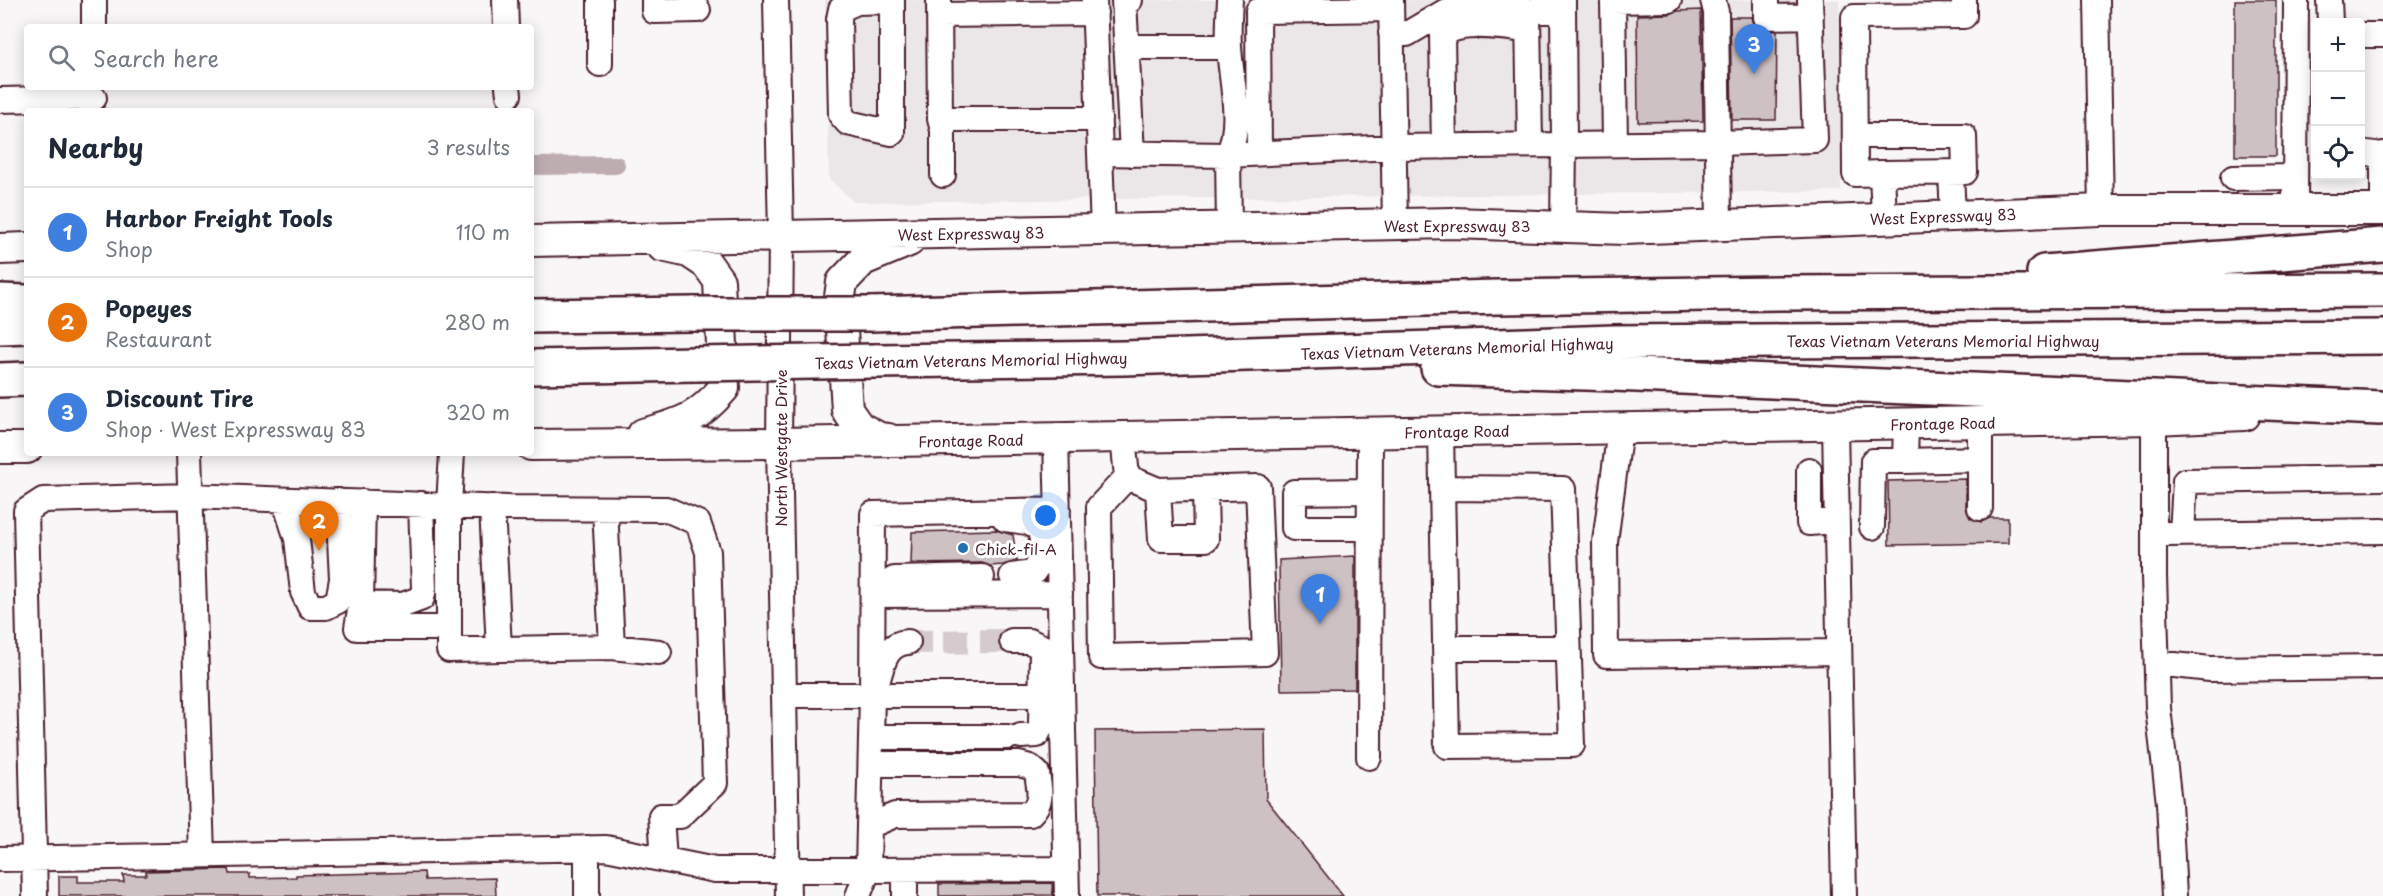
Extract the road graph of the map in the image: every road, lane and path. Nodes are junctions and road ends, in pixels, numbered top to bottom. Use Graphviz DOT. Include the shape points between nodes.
graph roads {
  1 [pos="94,0"];
  2 [pos="505,0"];
  3 [pos="600,0"];
  4 [pos="654,0"];
  5 [pos="776,0"];
  6 [pos="1130,0"];
  7 [pos="1230,0"];
  8 [pos="1613,0"];
  9 [pos="1669,0"];
  10 [pos="1713,0"];
  11 [pos="1766,0"];
  12 [pos="1964,0"];
  13 [pos="2097,0"];
  14 [pos="2296,0"];
  15 [pos="2329,0"];
  16 [pos="858,1"];
  17 [pos="892,1"];
  18 [pos="1391,4"];
  19 [pos="1563,6"];
  20 [pos="1094,7"];
  21 [pos="939,8"];
  22 [pos="1811,8"];
  23 [pos="698,10"];
  24 [pos="2330,18"];
  25 [pos="1528,20"];
  26 [pos="94,24"];
  27 [pos="506,24"];
  28 [pos="1391,33"];
  29 [pos="2365,35"];
  30 [pos="2383,35"];
  31 [pos="1126,47"];
  32 [pos="1228,47"];
  33 [pos="600,64"];
  34 [pos="94,99"];
  35 [pos="0,100"];
  36 [pos="1099,119"];
  37 [pos="940,120"];
  38 [pos="1855,136"];
  39 [pos="1615,144"];
  40 [pos="1718,144"];
  41 [pos="1530,145"];
  42 [pos="1564,145"];
  43 [pos="1394,147"];
  44 [pos="1444,147"];
  45 [pos="1100,153"];
  46 [pos="1259,153"];
  47 [pos="1132,154"];
  48 [pos="2375,154"];
  49 [pos="1228,155"];
  50 [pos="1882,173"];
  51 [pos="1951,173"];
  52 [pos="943,175"];
  53 [pos="2295,177"];
  54 [pos="2233,178"];
  55 [pos="2383,204"];
  56 [pos="2101,210"];
  57 [pos="2295,210"];
  58 [pos="2383,210"];
  59 [pos="1953,216"];
  60 [pos="1884,218"];
  61 [pos="1395,224"];
  62 [pos="1719,225"];
  63 [pos="1563,227"];
  64 [pos="1229,228"];
  65 [pos="1103,230"];
  66 [pos="926,234"];
  67 [pos="781,235"];
  68 [pos="635,240"];
  69 [pos="534,241"];
  70 [pos="2383,244"];
  71 [pos="0,249"];
  72 [pos="24,249"];
  73 [pos="2383,290"];
  74 [pos="1779,293"];
  75 [pos="0,301"];
  76 [pos="24,302"];
  77 [pos="534,316"];
  78 [pos="24,326"];
  79 [pos="0,327"];
  80 [pos="2383,337"];
  81 [pos="1125,358"];
  82 [pos="534,367"];
  83 [pos="24,379"];
  84 [pos="0,380"];
  85 [pos="2381,408"];
  86 [pos="2154,419"];
  87 [pos="1980,422"];
  88 [pos="1906,424"];
  89 [pos="1835,425"];
  90 [pos="1620,429"];
  91 [pos="1441,432"];
  92 [pos="1370,433"];
  93 [pos="1124,437"];
  94 [pos="1056,438"];
  95 [pos="898,441"];
  96 [pos="779,443"];
  97 [pos="606,444"];
  98 [pos="534,445"];
  99 [pos="0,448"];
  100 [pos="24,448"];
  101 [pos="189,456"];
  102 [pos="452,456"];
  103 [pos="1980,459"];
  104 [pos="1905,461"];
  105 [pos="1809,470"];
  106 [pos="1127,477"];
  107 [pos="2383,478"];
  108 [pos="1442,488"];
  109 [pos="1205,489"];
  110 [pos="1158,490"];
  111 [pos="1370,491"];
  112 [pos="190,496"];
  113 [pos="338,501"];
  114 [pos="363,502"];
  115 [pos="287,504"];
  116 [pos="421,504"];
  117 [pos="449,505"];
  118 [pos="492,507"];
  119 [pos="1980,508"];
  120 [pos="605,509"];
  121 [pos="1058,510"];
  122 [pos="958,512"];
  123 [pos="1836,521"];
  124 [pos="1872,527"];
  125 [pos="1369,528"];
  126 [pos="2383,531"];
  127 [pos="2182,534"];
  128 [pos="2154,535"];
  129 [pos="1012,576"];
  130 [pos="982,577"];
  131 [pos="1060,594"];
  132 [pos="873,595"];
  133 [pos="361,604"];
  134 [pos="450,628"];
  135 [pos="1012,641"];
  136 [pos="908,642"];
  137 [pos="612,647"];
  138 [pos="1445,648"];
  139 [pos="1568,648"];
  140 [pos="499,649"];
  141 [pos="659,652"];
  142 [pos="1839,652"];
  143 [pos="2157,663"];
  144 [pos="2383,667"];
  145 [pos="784,695"];
  146 [pos="872,695"];
  147 [pos="1043,695"];
  148 [pos="871,737"];
  149 [pos="1064,756"];
  150 [pos="1368,757"];
  151 [pos="871,764"];
  152 [pos="1018,764"];
  153 [pos="1065,823"];
  154 [pos="869,826"];
  155 [pos="587,848"];
  156 [pos="202,855"];
  157 [pos="35,858"];
  158 [pos="0,859"];
  159 [pos="664,860"];
  160 [pos="1066,869"];
  161 [pos="787,870"];
  162 [pos="868,870"];
  163 [pos="905,870"];
  164 [pos="35,896"];
  165 [pos="587,896"];
  166 [pos="788,896"];
  167 [pos="858,896"];
  168 [pos="905,896"];
  169 [pos="1067,896"];
  170 [pos="1844,896"];
  171 [pos="2174,896"];
  1 -- 26 [label="street"];
  2 -- 27 [label="street"];
  3 -- 33 [label="street"];
  4 -- 23 [label="street" via="654,11"];
  5 -- 67 [label="street, North Westgate Drive"];
  6 -- 31 [label="street" via="1124,0"];
  7 -- 32 [label="street"];
  8 -- 9 [label="street"];
  8 -- 39 [label="street"];
  10 -- 40 [label="street"];
  11 -- 22 [label="street" via="1766,17"];
  12 -- 38 [label="street" via="1964,16 1854,17"];
  13 -- 56 [label="street"];
  14 -- 53 [label="street"];
  15 -- 24 [label="street"];
  16 -- 17 [label="street"];
  16 -- 17 [label="street" via="841,9 839,19 841,115 848,123 892,133"];
  18 -- 28 [label="street"];
  18 -- 46 [label="street" via="1258,11"];
  19 -- 25 [label="street"];
  19 -- 42 [label="street"];
  20 -- 21 [label="street"];
  20 -- 36 [label="street"];
  21 -- 37 [label="street"];
  22 -- 40 [label="street" via="1815,140"];
  25 -- 28 [label="street" via="1446,11 1407,34"];
  25 -- 41 [label="street"];
  25 -- 44 [label="street" via="1462,27 1448,30 1442,36"];
  28 -- 43 [label="street"];
  29 -- 30 [label="street"];
  31 -- 32 [label="street"];
  31 -- 47 [label="street"];
  32 -- 49 [label="street" via="1235,139"];
  34 -- 35 [label="street"];
  36 -- 37 [label="street"];
  36 -- 45 [label="street"];
  37 -- 52 [label="street"];
  38 -- 50 [label="street" via="1855,174"];
  38 -- 51 [label="street" via="1964,136 1965,172"];
  39 -- 40 [label="street"];
  39 -- 42 [label="street"];
  40 -- 62 [label="street"];
  41 -- 42 [label="street"];
  41 -- 44 [label="street"];
  42 -- 63 [label="street"];
  43 -- 44 [label="street"];
  43 -- 46 [label="street"];
  43 -- 61 [label="street"];
  45 -- 47 [label="street"];
  45 -- 65 [label="street"];
  46 -- 49 [label="street"];
  47 -- 49 [label="street"];
  48 -- 55 [label="street"];
  49 -- 64 [label="street"];
  50 -- 51 [label="street"];
  50 -- 60 [label="street"];
  51 -- 59 [label="street"];
  53 -- 54 [label="street"];
  53 -- 57 [label="street"];
  56 -- 57 [label="main road, West Expressway 83"];
  56 -- 59 [label="main road, West Expressway 83"];
  57 -- 58 [label="main road, West Expressway 83"];
  59 -- 60 [label="main road, West Expressway 83"];
  60 -- 62 [label="main road, West Expressway 83"];
  61 -- 63 [label="main road, West Expressway 83"];
  61 -- 64 [label="main road, West Expressway 83"];
  62 -- 63 [label="main road, West Expressway 83"];
  64 -- 65 [label="main road, West Expressway 83"];
  65 -- 66 [label="main road, West Expressway 83"];
  66 -- 67 [label="main road, West Expressway 83"];
  66 -- 95 [label="main road" via="862,260 842,282 848,410 859,427 879,438"];
  67 -- 68 [label="main road, West Expressway 83"];
  67 -- 96 [label="street, North Westgate Drive"];
  68 -- 69 [label="main road, West Expressway 83"];
  68 -- 97 [label="main road" via="689,252 707,264 719,281 724,388 707,408 680,423"];
  70 -- 74 [label="highway"];
  71 -- 72 [label="main road"];
  73 -- 74 [label="highway"];
  74 -- 77 [label="highway, bridge" via="871,314"];
  75 -- 76 [label="highway"];
  78 -- 79 [label="highway"];
  80 -- 81 [label="highway, Texas Vietnam Veterans Memorial Highway" via="1614,342"];
  81 -- 82 [label="highway, Texas Vietnam Veterans Memorial Highway, bridge"];
  81 -- 85 [label="highway" via="1614,374"];
  83 -- 84 [label="highway"];
  85 -- 86 [label="main road, Frontage Road"];
  86 -- 87 [label="main road, Frontage Road"];
  86 -- 128 [label="street"];
  87 -- 88 [label="main road, Frontage Road"];
  87 -- 103 [label="street"];
  88 -- 89 [label="main road, Frontage Road"];
  88 -- 104 [label="street"];
  89 -- 90 [label="main road, Frontage Road"];
  89 -- 123 [label="street"];
  90 -- 91 [label="main road, Frontage Road"];
  90 -- 142 [label="street" via="1605,542 1606,655"];
  91 -- 92 [label="main road, Frontage Road"];
  91 -- 108 [label="street"];
  92 -- 93 [label="main road, Frontage Road"];
  92 -- 111 [label="street"];
  93 -- 94 [label="main road, Frontage Road"];
  93 -- 106 [label="street"];
  94 -- 95 [label="main road, Frontage Road"];
  94 -- 121 [label="street"];
  95 -- 96 [label="main road, Frontage Road"];
  96 -- 97 [label="main road, Frontage Road"];
  96 -- 145 [label="street, North Westgate Drive"];
  97 -- 98 [label="main road, Frontage Road"];
  99 -- 100 [label="main road"];
  101 -- 112 [label="street"];
  102 -- 117 [label="street"];
  103 -- 104 [label="street"];
  103 -- 119 [label="street"];
  104 -- 124 [label="street" via="1873,461"];
  105 -- 123 [label="street" via="1809,523"];
  106 -- 109 [label="street" via="1099,507 1101,657 1265,653 1258,487"];
  106 -- 110 [label="street"];
  107 -- 127 [label="street" via="2185,481"];
  108 -- 138 [label="street"];
  108 -- 139 [label="street" via="1563,489"];
  109 -- 110 [label="street"];
  109 -- 110 [label="street" via="1206,539 1161,539"];
  111 -- 125 [label="street"];
  111 -- 125 [label="street" via="1293,492 1293,528"];
  112 -- 115 [label="street"];
  112 -- 156 [label="street"];
  112 -- 157 [label="street" via="43,500 26,511"];
  113 -- 114 [label="street"];
  113 -- 115 [label="street"];
  113 -- 115 [label="street" via="342,579 338,601 326,607 310,607 303,592 297,539"];
  114 -- 116 [label="street"];
  114 -- 133 [label="street"];
  116 -- 117 [label="street"];
  116 -- 133 [label="street" via="422,598 403,605"];
  117 -- 118 [label="street"];
  117 -- 134 [label="street"];
  118 -- 120 [label="street"];
  118 -- 140 [label="street"];
  120 -- 137 [label="street"];
  120 -- 159 [label="street" via="666,509 698,523 708,552 715,783 680,816 661,816"];
  121 -- 122 [label="street"];
  121 -- 131 [label="street"];
  122 -- 129 [label="street" via="1026,522 1039,528 1043,537 1042,562 1033,573"];
  122 -- 132 [label="street" via="873,514"];
  123 -- 142 [label="street"];
  125 -- 150 [label="street"];
  126 -- 127 [label="street"];
  127 -- 128 [label="street"];
  128 -- 143 [label="street"];
  130 -- 132 [label="street" via="894,579"];
  131 -- 132 [label="street"];
  131 -- 149 [label="street"];
  132 -- 146 [label="street"];
  133 -- 134 [label="street" via="357,628"];
  134 -- 140 [label="street" via="450,650"];
  135 -- 147 [label="street" via="1029,641 1042,647"];
  136 -- 146 [label="street" via="891,648"];
  137 -- 140 [label="street"];
  137 -- 141 [label="street"];
  138 -- 139 [label="street"];
  138 -- 139 [label="street" via="1447,746 1572,745"];
  142 -- 170 [label="street"];
  143 -- 144 [label="street" via="2210,669"];
  143 -- 171 [label="street"];
  145 -- 146 [label="street"];
  145 -- 161 [label="street, North Westgate Drive"];
  146 -- 147 [label="street"];
  146 -- 148 [label="street"];
  147 -- 148 [label="street" via="1041,727 1036,735"];
  148 -- 151 [label="street"];
  149 -- 152 [label="street" via="1032,757"];
  149 -- 153 [label="street"];
  151 -- 152 [label="street"];
  151 -- 154 [label="street"];
  152 -- 154 [label="street" via="1037,773 1041,798 1030,814 895,814"];
  153 -- 154 [label="street"];
  153 -- 160 [label="street"];
  154 -- 162 [label="street"];
  155 -- 156 [label="street"];
  155 -- 159 [label="street"];
  155 -- 165 [label="street"];
  156 -- 157 [label="street"];
  157 -- 158 [label="street"];
  157 -- 164 [label="street"];
  159 -- 161 [label="street" via="715,870"];
  160 -- 163 [label="street"];
  160 -- 169 [label="street"];
  161 -- 162 [label="street"];
  161 -- 166 [label="street, North Westgate Drive"];
  162 -- 163 [label="street"];
  162 -- 167 [label="street"];
  163 -- 168 [label="street"];
}
